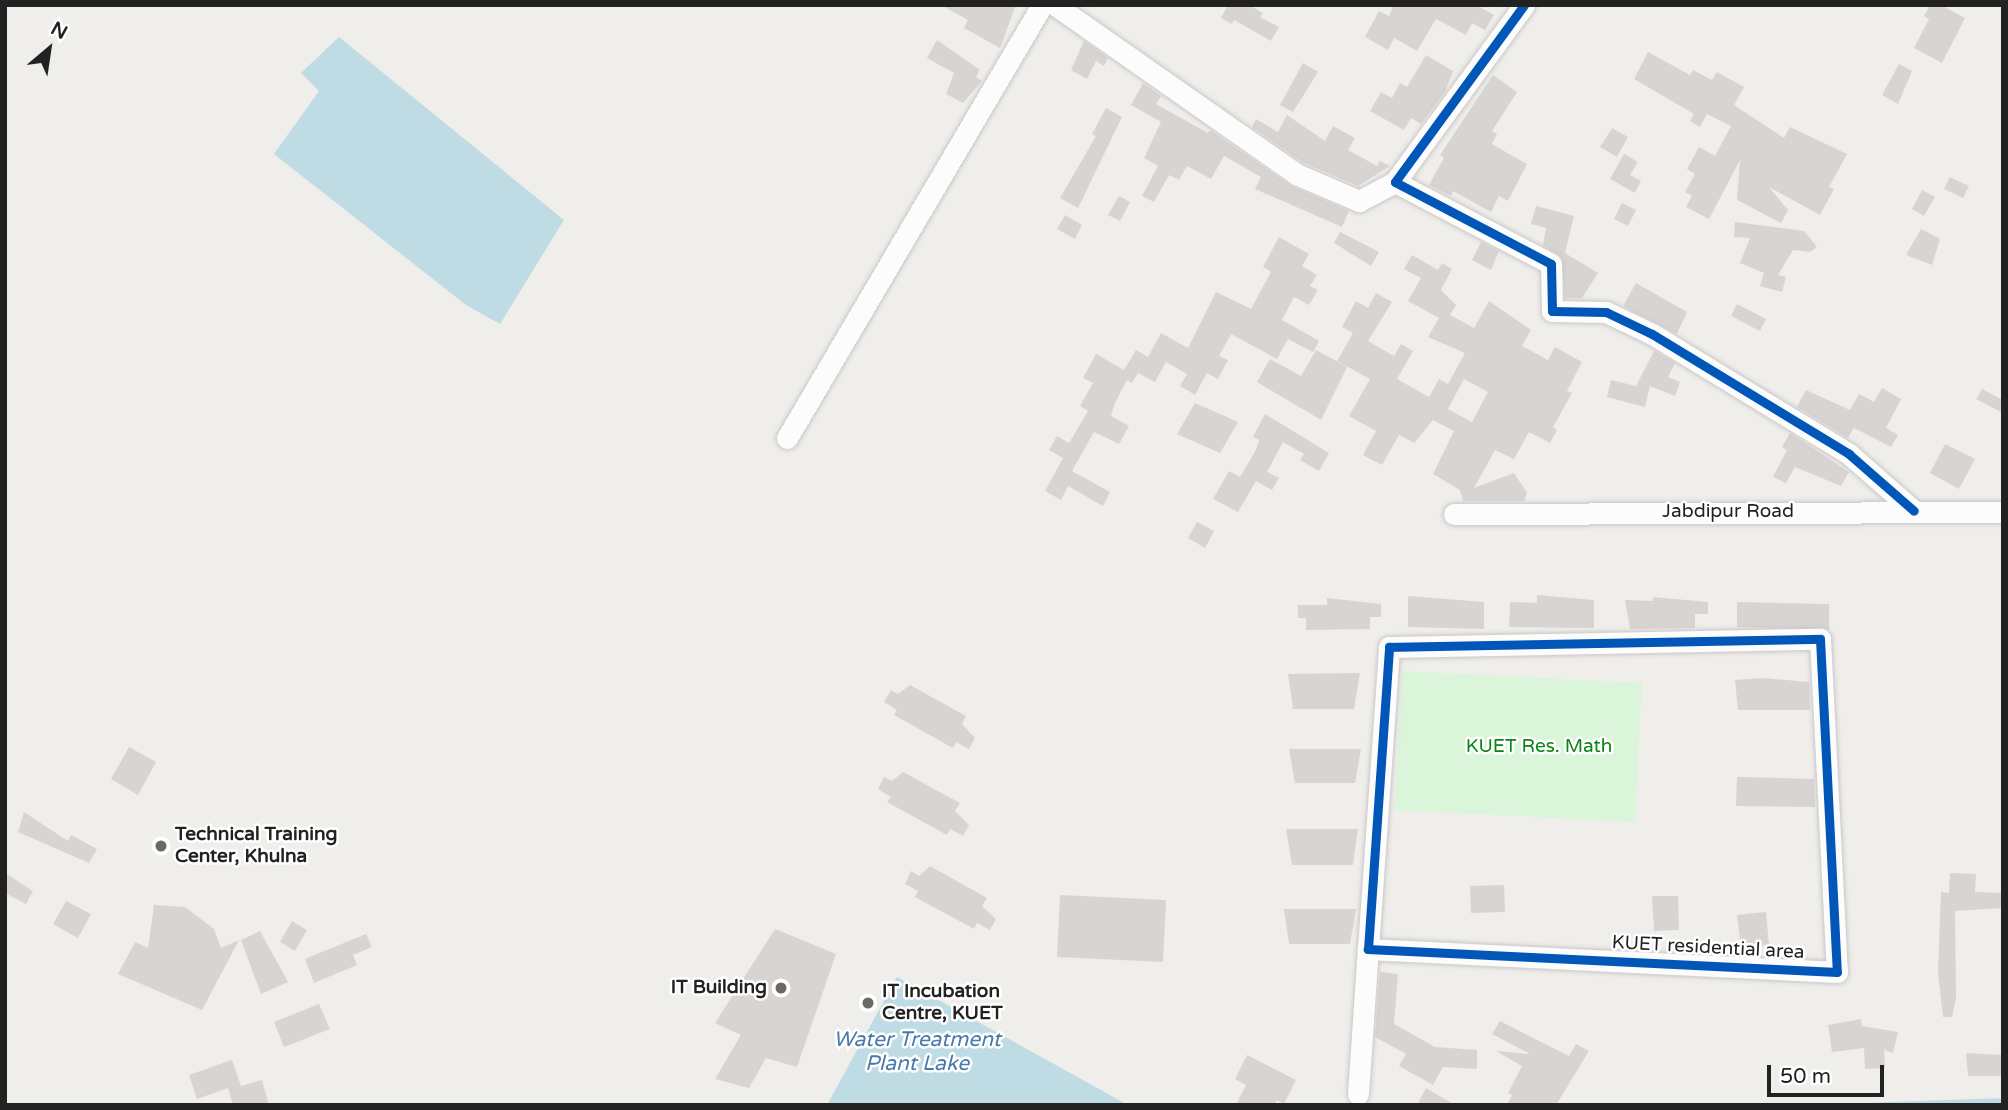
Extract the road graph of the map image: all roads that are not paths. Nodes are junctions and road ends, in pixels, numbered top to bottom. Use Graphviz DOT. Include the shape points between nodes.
graph roads {
  1 [pos="1042,5"];
  2 [pos="1055,5"];
  3 [pos="1524,5"];
  4 [pos="1395,182"];
  5 [pos="787,438"];
  6 [pos="1914,511"];
  7 [pos="2003,512"];
  8 [pos="1454,514"];
  9 [pos="1368,949"];
  10 [pos="1358,1094"];
  1 -- 5 [label="street"];
  2 -- 4 [label="street" via="1296,174 1359,201"];
  3 -- 4 [label="street"];
  4 -- 6 [label="street" via="1551,264 1552,311 1606,312 1653,334 1849,454"];
  6 -- 7 [label="street, Jabdipur Road"];
  6 -- 8 [label="street, Jabdipur Road"];
  9 -- 9 [label="street, KUET residential area" via="1389,647 1820,639 1837,972"];
  9 -- 10 [label="street"];
}
